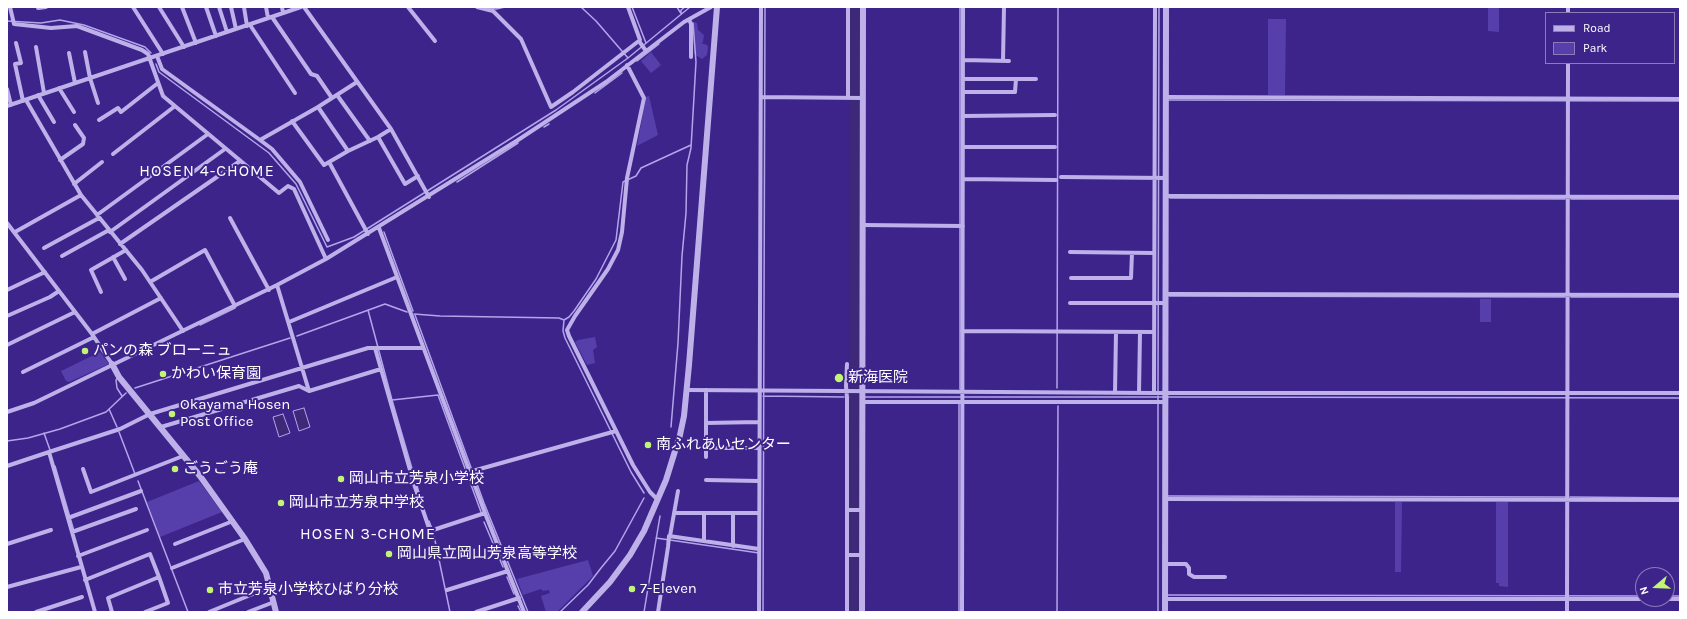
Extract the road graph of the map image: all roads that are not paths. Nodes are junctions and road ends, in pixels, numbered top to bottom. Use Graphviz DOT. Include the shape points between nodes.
graph roads {
  1 [pos="10,7"];
  2 [pos="38,7"];
  3 [pos="46,7"];
  4 [pos="133,7"];
  5 [pos="159,7"];
  6 [pos="182,7"];
  7 [pos="206,7"];
  8 [pos="219,7"];
  9 [pos="231,7"];
  10 [pos="244,7"];
  11 [pos="266,7"];
  12 [pos="282,7"];
  13 [pos="303,7"];
  14 [pos="408,7"];
  15 [pos="477,7"];
  16 [pos="628,7"];
  17 [pos="711,7"];
  18 [pos="717,7"];
  19 [pos="761,7"];
  20 [pos="848,7"];
  21 [pos="863,7"];
  22 [pos="963,7"];
  23 [pos="1004,7"];
  24 [pos="1155,7"];
  25 [pos="1166,7"];
  26 [pos="283,13"];
  27 [pos="270,18"];
  28 [pos="689,19"];
  29 [pos="248,25"];
  30 [pos="236,29"];
  31 [pos="226,32"];
  32 [pos="216,36"];
  33 [pos="435,41"];
  34 [pos="639,42"];
  35 [pos="16,43"];
  36 [pos="196,43"];
  37 [pos="184,47"];
  38 [pos="36,48"];
  39 [pos="646,49"];
  40 [pos="84,52"];
  41 [pos="69,53"];
  42 [pos="163,54"];
  43 [pos="157,56"];
  44 [pos="691,57"];
  45 [pos="150,58"];
  46 [pos="963,60"];
  47 [pos="1003,61"];
  48 [pos="1009,61"];
  49 [pos="1568,64"];
  50 [pos="627,65"];
  51 [pos="90,78"];
  52 [pos="963,79"];
  53 [pos="1016,79"];
  54 [pos="1036,80"];
  55 [pos="357,82"];
  56 [pos="75,83"];
  57 [pos="158,83"];
  58 [pos="59,88"];
  59 [pos="7,89"];
  60 [pos="295,92"];
  61 [pos="963,92"];
  62 [pos="44,94"];
  63 [pos="38,95"];
  64 [pos="337,95"];
  65 [pos="763,97"];
  66 [pos="855,97"];
  67 [pos="1166,97"];
  68 [pos="332,98"];
  69 [pos="1680,99"];
  70 [pos="24,100"];
  71 [pos="1568,101"];
  72 [pos="98,103"];
  73 [pos="9,105"];
  74 [pos="175,106"];
  75 [pos="318,107"];
  76 [pos="74,112"];
  77 [pos="1055,115"];
  78 [pos="963,116"];
  79 [pos="99,120"];
  80 [pos="292,121"];
  81 [pos="54,122"];
  82 [pos="75,125"];
  83 [pos="391,129"];
  84 [pos="208,134"];
  85 [pos="378,137"];
  86 [pos="260,140"];
  87 [pos="370,141"];
  88 [pos="963,147"];
  89 [pos="1055,147"];
  90 [pos="226,149"];
  91 [pos="348,151"];
  92 [pos="113,154"];
  93 [pos="60,160"];
  94 [pos="240,161"];
  95 [pos="102,162"];
  96 [pos="329,162"];
  97 [pos="418,176"];
  98 [pos="1061,177"];
  99 [pos="1159,178"];
  100 [pos="963,179"];
  101 [pos="1056,180"];
  102 [pos="74,184"];
  103 [pos="81,195"];
  104 [pos="429,196"];
  105 [pos="1166,196"];
  106 [pos="1568,197"];
  107 [pos="1680,197"];
  108 [pos="98,216"];
  109 [pos="230,218"];
  110 [pos="7,223"];
  111 [pos="862,225"];
  112 [pos="961,226"];
  113 [pos="9,228"];
  114 [pos="379,228"];
  115 [pos="110,231"];
  116 [pos="15,232"];
  117 [pos="368,233"];
  118 [pos="328,240"];
  119 [pos="120,244"];
  120 [pos="44,248"];
  121 [pos="126,250"];
  122 [pos="1070,252"];
  123 [pos="1132,252"];
  124 [pos="1154,253"];
  125 [pos="62,256"];
  126 [pos="113,258"];
  127 [pos="326,259"];
  128 [pos="45,272"];
  129 [pos="397,277"];
  130 [pos="1071,278"];
  131 [pos="125,279"];
  132 [pos="150,282"];
  133 [pos="277,286"];
  134 [pos="7,290"];
  135 [pos="59,290"];
  136 [pos="269,290"];
  137 [pos="102,292"];
  138 [pos="1166,294"];
  139 [pos="1568,295"];
  140 [pos="1680,295"];
  141 [pos="161,298"];
  142 [pos="1070,303"];
  143 [pos="1159,303"];
  144 [pos="235,306"];
  145 [pos="75,312"];
  146 [pos="7,316"];
  147 [pos="289,322"];
  148 [pos="183,331"];
  149 [pos="962,331"];
  150 [pos="1116,332"];
  151 [pos="1140,332"];
  152 [pos="1154,332"];
  153 [pos="93,336"];
  154 [pos="7,345"];
  155 [pos="377,348"];
  156 [pos="423,348"];
  157 [pos="112,364"];
  158 [pos="847,364"];
  159 [pos="303,369"];
  160 [pos="381,369"];
  161 [pos="24,372"];
  162 [pos="309,390"];
  163 [pos="687,390"];
  164 [pos="706,390"];
  165 [pos="762,391"];
  166 [pos="847,392"];
  167 [pos="860,392"];
  168 [pos="1115,393"];
  169 [pos="1139,393"];
  170 [pos="1680,393"];
  171 [pos="1568,396"];
  172 [pos="1161,397"];
  173 [pos="961,399"];
  174 [pos="862,402"];
  175 [pos="7,412"];
  176 [pos="150,414"];
  177 [pos="758,422"];
  178 [pos="706,423"];
  179 [pos="161,427"];
  180 [pos="613,432"];
  181 [pos="706,448"];
  182 [pos="759,448"];
  183 [pos="49,452"];
  184 [pos="184,456"];
  185 [pos="706,457"];
  186 [pos="7,466"];
  187 [pos="83,469"];
  188 [pos="472,472"];
  189 [pos="706,480"];
  190 [pos="759,481"];
  191 [pos="140,491"];
  192 [pos="678,491"];
  193 [pos="1165,499"];
  194 [pos="658,500"];
  195 [pos="1567,500"];
  196 [pos="1680,500"];
  197 [pos="136,509"];
  198 [pos="848,510"];
  199 [pos="860,510"];
  200 [pos="485,513"];
  201 [pos="674,513"];
  202 [pos="704,513"];
  203 [pos="733,513"];
  204 [pos="759,513"];
  205 [pos="69,518"];
  206 [pos="233,521"];
  207 [pos="52,530"];
  208 [pos="146,530"];
  209 [pos="73,532"];
  210 [pos="669,538"];
  211 [pos="245,539"];
  212 [pos="704,541"];
  213 [pos="7,544"];
  214 [pos="175,544"];
  215 [pos="733,546"];
  216 [pos="759,552"];
  217 [pos="848,555"];
  218 [pos="859,555"];
  219 [pos="80,556"];
  220 [pos="1166,564"];
  221 [pos="81,567"];
  222 [pos="172,568"];
  223 [pos="508,571"];
  224 [pos="1225,577"];
  225 [pos="159,578"];
  226 [pos="85,580"];
  227 [pos="7,587"];
  228 [pos="270,587"];
  229 [pos="448,590"];
  230 [pos="82,597"];
  231 [pos="1567,597"];
  232 [pos="519,598"];
  233 [pos="1165,598"];
  234 [pos="1635,599"];
  235 [pos="274,602"];
  236 [pos="36,612"];
  237 [pos="95,612"];
  238 [pos="112,612"];
  239 [pos="145,612"];
  240 [pos="208,612"];
  241 [pos="248,612"];
  242 [pos="276,612"];
  243 [pos="476,612"];
  244 [pos="524,612"];
  245 [pos="582,612"];
  246 [pos="658,612"];
  247 [pos="759,612"];
  248 [pos="847,612"];
  249 [pos="862,612"];
  250 [pos="962,612"];
  251 [pos="1165,612"];
  252 [pos="1567,612"];
  1 -- 45 [label="street" via="13,21 51,28 77,26 142,50"];
  2 -- 3 [label="street"];
  4 -- 42 [label="street"];
  5 -- 37 [label="street"];
  6 -- 36 [label="street"];
  7 -- 32 [label="street"];
  8 -- 31 [label="street"];
  9 -- 30 [label="street"];
  10 -- 29 [label="street"];
  11 -- 27 [label="street"];
  12 -- 26 [label="street"];
  13 -- 26 [label="street"];
  13 -- 55 [label="street"];
  14 -- 33 [label="street"];
  15 -- 34 [label="street" via="493,11 521,39 551,107"];
  16 -- 34 [label="street"];
  17 -- 28 [label="street"];
  18 -- 163 [label="street"];
  19 -- 65 [label="street"];
  20 -- 66 [label="street"];
  21 -- 66 [label="street"];
  22 -- 46 [label="street"];
  23 -- 47 [label="street"];
  24 -- 99 [label="street"];
  25 -- 67 [label="street"];
  26 -- 27 [label="street"];
  27 -- 29 [label="street"];
  27 -- 68 [label="street"];
  28 -- 39 [label="street"];
  28 -- 44 [label="street"];
  29 -- 30 [label="street"];
  29 -- 60 [label="street"];
  30 -- 31 [label="street"];
  31 -- 32 [label="street"];
  32 -- 36 [label="street"];
  34 -- 39 [label="street"];
  35 -- 70 [label="street" via="21,63 15,64"];
  36 -- 37 [label="street"];
  37 -- 42 [label="street"];
  38 -- 62 [label="street"];
  39 -- 50 [label="street"];
  40 -- 51 [label="street"];
  41 -- 56 [label="street"];
  42 -- 43 [label="street"];
  43 -- 45 [label="street"];
  43 -- 86 [label="street" via="162,69"];
  45 -- 51 [label="street"];
  45 -- 57 [label="street"];
  46 -- 47 [label="street"];
  46 -- 52 [label="street"];
  47 -- 48 [label="street"];
  49 -- 71 [label="street"];
  50 -- 104 [label="street" via="587,95"];
  50 -- 180 [label="street" via="644,98 627,180 618,250 567,330"];
  51 -- 56 [label="street"];
  51 -- 72 [label="street"];
  52 -- 53 [label="street"];
  52 -- 61 [label="street"];
  53 -- 54 [label="street"];
  53 -- 61 [label="street" via="1015,92"];
  55 -- 64 [label="street"];
  55 -- 83 [label="street"];
  56 -- 58 [label="street"];
  57 -- 74 [label="street" via="163,96"];
  57 -- 79 [label="street" via="121,112 118,108"];
  58 -- 62 [label="street"];
  58 -- 76 [label="street"];
  59 -- 73 [label="street"];
  61 -- 78 [label="street"];
  62 -- 63 [label="street"];
  63 -- 70 [label="street"];
  63 -- 81 [label="street"];
  64 -- 68 [label="street"];
  64 -- 87 [label="street"];
  65 -- 66 [label="street"];
  65 -- 165 [label="street"];
  66 -- 111 [label="street"];
  67 -- 71 [label="street"];
  67 -- 99 [label="street"];
  68 -- 75 [label="street"];
  69 -- 71 [label="street"];
  70 -- 73 [label="street"];
  70 -- 93 [label="street"];
  71 -- 106 [label="street"];
  74 -- 84 [label="street"];
  74 -- 92 [label="street"];
  75 -- 80 [label="street"];
  75 -- 91 [label="street"];
  77 -- 78 [label="street"];
  78 -- 88 [label="street"];
  80 -- 86 [label="street"];
  80 -- 96 [label="street" via="324,165"];
  82 -- 93 [label="street" via="84,138 83,144"];
  83 -- 85 [label="street"];
  83 -- 97 [label="street"];
  84 -- 90 [label="street"];
  84 -- 108 [label="street"];
  85 -- 87 [label="street"];
  85 -- 97 [label="street" via="405,184"];
  86 -- 118 [label="street" via="272,149 300,182"];
  87 -- 91 [label="street"];
  88 -- 89 [label="street"];
  88 -- 100 [label="street"];
  90 -- 94 [label="street"];
  90 -- 115 [label="street"];
  91 -- 96 [label="street"];
  93 -- 102 [label="street"];
  94 -- 119 [label="street"];
  94 -- 127 [label="street" via="279,193 288,186 294,189"];
  95 -- 102 [label="street"];
  96 -- 117 [label="street"];
  97 -- 104 [label="street"];
  98 -- 99 [label="street"];
  99 -- 105 [label="street"];
  99 -- 124 [label="street"];
  100 -- 101 [label="street"];
  100 -- 112 [label="street"];
  102 -- 103 [label="street"];
  103 -- 108 [label="street"];
  103 -- 116 [label="street"];
  104 -- 114 [label="street"];
  105 -- 106 [label="street"];
  105 -- 138 [label="street"];
  106 -- 107 [label="street"];
  106 -- 139 [label="street"];
  108 -- 115 [label="street"];
  108 -- 120 [label="street"];
  109 -- 136 [label="street"];
  110 -- 113 [label="street"];
  111 -- 112 [label="street"];
  111 -- 167 [label="street"];
  112 -- 149 [label="street"];
  113 -- 116 [label="street"];
  114 -- 117 [label="street"];
  114 -- 129 [label="street"];
  115 -- 119 [label="street"];
  115 -- 125 [label="street"];
  116 -- 128 [label="street"];
  117 -- 127 [label="street"];
  119 -- 121 [label="street"];
  121 -- 126 [label="street"];
  121 -- 132 [label="street"];
  122 -- 123 [label="street"];
  123 -- 124 [label="street"];
  123 -- 130 [label="street" via="1131,278"];
  124 -- 143 [label="street"];
  126 -- 131 [label="street"];
  126 -- 137 [label="street" via="90,270"];
  127 -- 133 [label="street"];
  128 -- 134 [label="street"];
  128 -- 135 [label="street"];
  129 -- 147 [label="street"];
  129 -- 156 [label="street"];
  132 -- 141 [label="street"];
  132 -- 144 [label="street" via="205,250"];
  133 -- 136 [label="street"];
  133 -- 147 [label="street"];
  135 -- 145 [label="street"];
  135 -- 146 [label="street" via="50,297"];
  136 -- 144 [label="street"];
  138 -- 139 [label="street"];
  138 -- 143 [label="street"];
  139 -- 140 [label="street"];
  139 -- 171 [label="street"];
  141 -- 148 [label="street"];
  141 -- 153 [label="street"];
  142 -- 143 [label="street"];
  143 -- 152 [label="street"];
  143 -- 172 [label="street"];
  144 -- 148 [label="street"];
  145 -- 153 [label="street"];
  145 -- 154 [label="street"];
  147 -- 159 [label="street"];
  148 -- 157 [label="street"];
  149 -- 150 [label="street"];
  149 -- 173 [label="street"];
  150 -- 151 [label="street"];
  150 -- 168 [label="street"];
  151 -- 152 [label="street"];
  151 -- 169 [label="street"];
  152 -- 172 [label="street"];
  153 -- 157 [label="street"];
  153 -- 161 [label="street"];
  155 -- 156 [label="street"];
  155 -- 159 [label="street" via="368,348"];
  155 -- 160 [label="street"];
  156 -- 188 [label="street"];
  157 -- 175 [label="street" via="34,403"];
  157 -- 176 [label="street" via="119,377"];
  158 -- 166 [label="street"];
  159 -- 162 [label="street"];
  159 -- 176 [label="street"];
  160 -- 162 [label="street"];
  160 -- 200 [label="street" via="430,531"];
  162 -- 179 [label="street" via="299,386"];
  163 -- 164 [label="street"];
  163 -- 194 [label="street" via="680,435"];
  164 -- 165 [label="street"];
  164 -- 178 [label="street"];
  165 -- 166 [label="street"];
  165 -- 177 [label="street"];
  166 -- 167 [label="street"];
  166 -- 198 [label="street"];
  167 -- 173 [label="street"];
  167 -- 174 [label="street"];
  168 -- 169 [label="street"];
  168 -- 173 [label="street"];
  169 -- 172 [label="street"];
  170 -- 171 [label="street"];
  171 -- 172 [label="street"];
  171 -- 195 [label="street"];
  172 -- 173 [label="street"];
  172 -- 193 [label="street"];
  173 -- 174 [label="street"];
  173 -- 250 [label="street"];
  174 -- 199 [label="street"];
  176 -- 179 [label="street"];
  176 -- 183 [label="street" via="120,428"];
  177 -- 178 [label="street"];
  177 -- 182 [label="street"];
  178 -- 181 [label="street"];
  179 -- 184 [label="street"];
  180 -- 188 [label="street"];
  180 -- 194 [label="street" via="650,492"];
  181 -- 182 [label="street"];
  181 -- 185 [label="street"];
  182 -- 190 [label="street"];
  183 -- 186 [label="street"];
  183 -- 205 [label="street"];
  184 -- 187 [label="street" via="91,492"];
  184 -- 206 [label="street"];
  188 -- 200 [label="street"];
  189 -- 190 [label="street"];
  190 -- 204 [label="street"];
  191 -- 205 [label="street"];
  192 -- 201 [label="street"];
  193 -- 195 [label="street"];
  193 -- 220 [label="street"];
  194 -- 245 [label="street" via="630,555 610,582"];
  195 -- 196 [label="street"];
  195 -- 231 [label="street"];
  197 -- 209 [label="street"];
  198 -- 199 [label="street"];
  198 -- 217 [label="street"];
  199 -- 218 [label="street"];
  200 -- 223 [label="street"];
  201 -- 202 [label="street"];
  201 -- 210 [label="street"];
  202 -- 203 [label="street"];
  202 -- 212 [label="street"];
  203 -- 204 [label="street"];
  203 -- 215 [label="street"];
  204 -- 216 [label="street"];
  205 -- 209 [label="street"];
  206 -- 211 [label="street"];
  206 -- 214 [label="street"];
  207 -- 213 [label="street"];
  208 -- 219 [label="street"];
  209 -- 219 [label="street"];
  210 -- 212 [label="street"];
  210 -- 246 [label="street"];
  211 -- 222 [label="street"];
  211 -- 228 [label="street" via="266,573"];
  212 -- 215 [label="street"];
  215 -- 216 [label="street"];
  216 -- 247 [label="street"];
  217 -- 218 [label="street"];
  217 -- 248 [label="street"];
  218 -- 249 [label="street"];
  219 -- 221 [label="street"];
  220 -- 224 [label="street" via="1186,564 1189,574 1194,577"];
  220 -- 233 [label="street"];
  221 -- 226 [label="street"];
  221 -- 227 [label="street"];
  223 -- 229 [label="street"];
  223 -- 232 [label="street"];
  225 -- 226 [label="street" via="150,554"];
  225 -- 238 [label="street" via="108,598"];
  225 -- 239 [label="street" via="168,603"];
  226 -- 237 [label="street"];
  228 -- 235 [label="street"];
  228 -- 240 [label="street"];
  230 -- 236 [label="street"];
  231 -- 233 [label="street"];
  231 -- 234 [label="street"];
  231 -- 252 [label="street"];
  232 -- 243 [label="street"];
  232 -- 244 [label="street"];
  233 -- 251 [label="street"];
  235 -- 241 [label="street"];
  235 -- 242 [label="street"];
}
